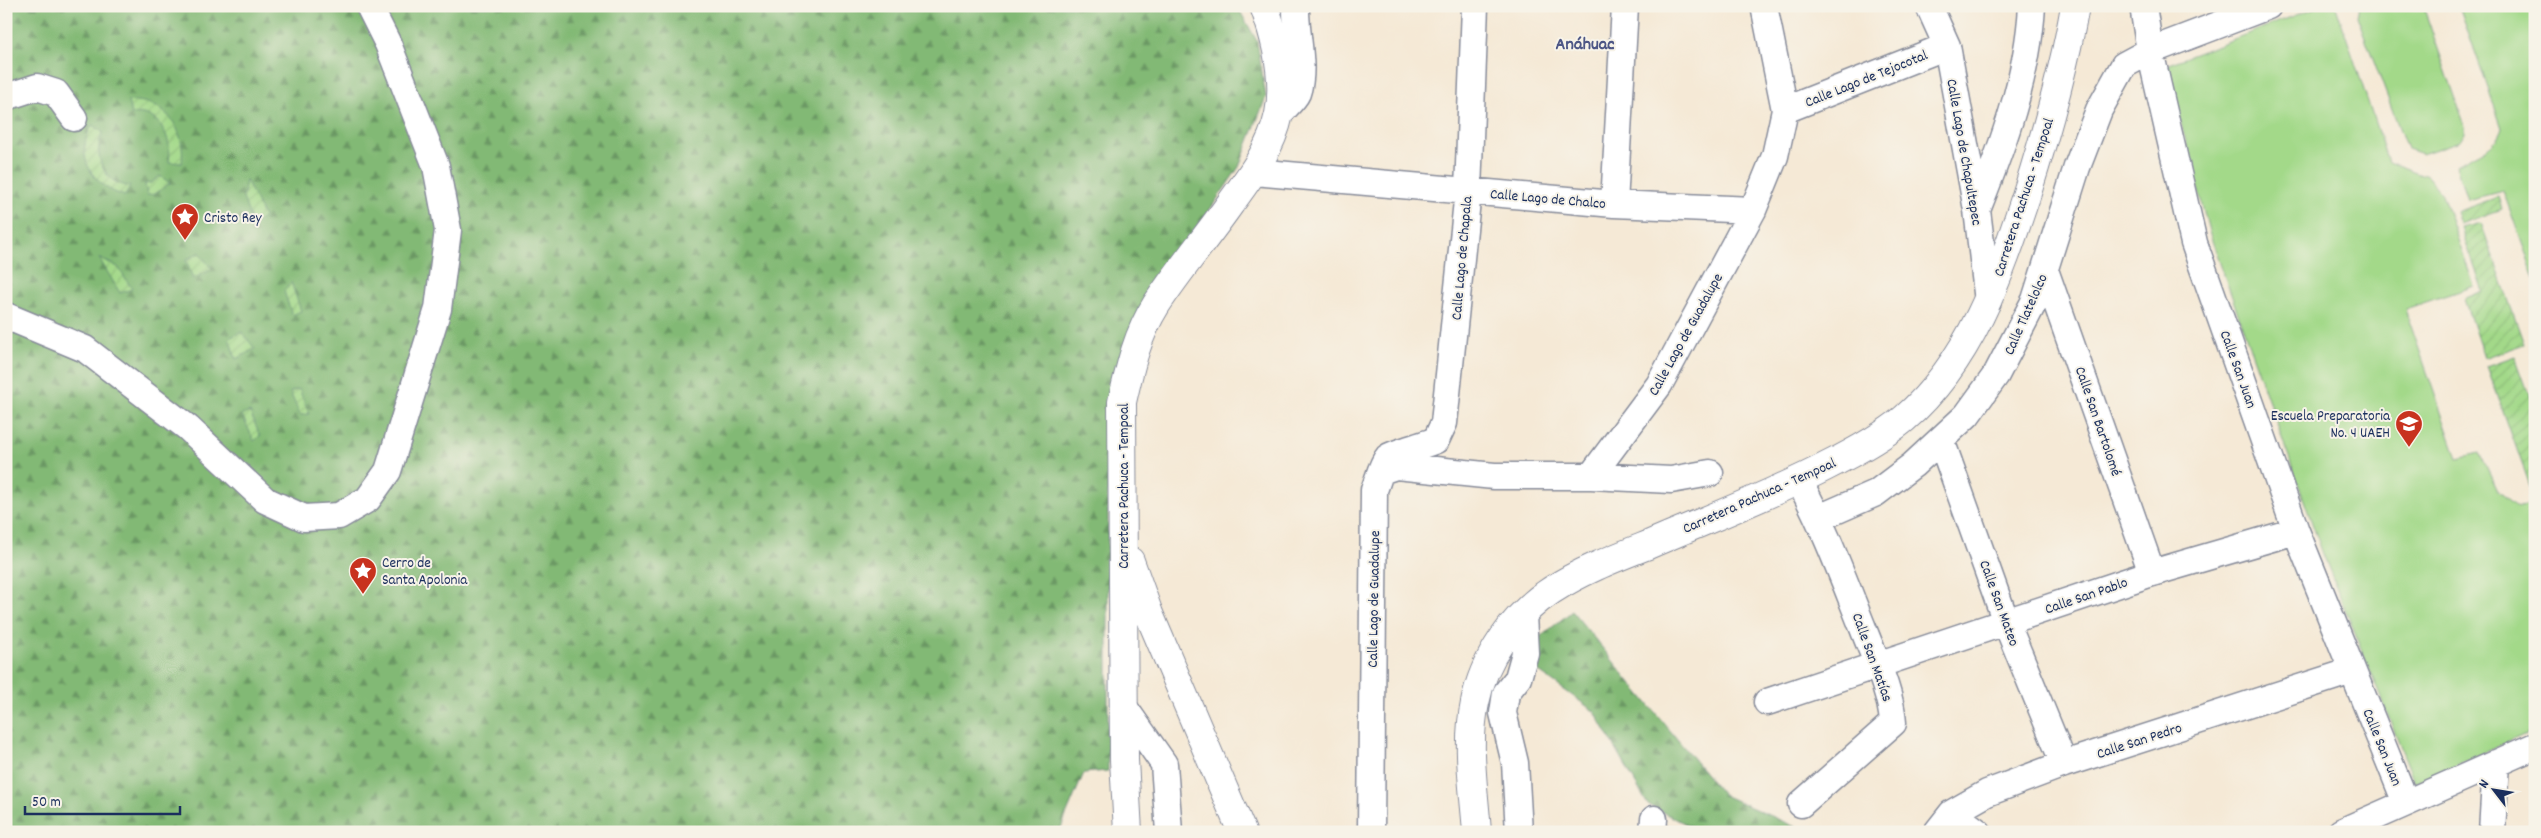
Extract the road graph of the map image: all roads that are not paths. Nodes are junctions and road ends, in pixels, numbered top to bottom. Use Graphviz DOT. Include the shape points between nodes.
graph roads {
  1 [pos="369,6"];
  2 [pos="1264,6"];
  3 [pos="1296,6"];
  4 [pos="1475,6"];
  5 [pos="1625,6"];
  6 [pos="1764,6"];
  7 [pos="1930,6"];
  8 [pos="2032,6"];
  9 [pos="2075,6"];
  10 [pos="2143,6"];
  11 [pos="2268,6"];
  12 [pos="1947,46"];
  13 [pos="2150,51"];
  14 [pos="6,97"];
  15 [pos="1785,110"];
  16 [pos="1279,114"];
  17 [pos="74,118"];
  18 [pos="1254,172"];
  19 [pos="1468,191"];
  20 [pos="1614,204"];
  21 [pos="1753,210"];
  22 [pos="1976,210"];
  23 [pos="2045,270"];
  24 [pos="1988,301"];
  25 [pos="6,316"];
  26 [pos="1941,440"];
  27 [pos="1381,471"];
  28 [pos="1710,473"];
  29 [pos="1591,476"];
  30 [pos="1799,481"];
  31 [pos="1819,518"];
  32 [pos="2296,531"];
  33 [pos="1124,546"];
  34 [pos="2152,573"];
  35 [pos="1523,615"];
  36 [pos="2006,622"];
  37 [pos="1877,664"];
  38 [pos="2352,671"];
  39 [pos="1767,702"];
  40 [pos="1124,707"];
  41 [pos="2535,746"];
  42 [pos="2496,763"];
  43 [pos="2064,764"];
  44 [pos="2406,803"];
  45 [pos="1801,804"];
  46 [pos="1945,822"];
  47 [pos="1128,832"];
  48 [pos="1168,832"];
  49 [pos="1242,832"];
  50 [pos="1370,832"];
  51 [pos="1477,832"];
  52 [pos="1519,832"];
  53 [pos="1978,832"];
  54 [pos="2341,832"];
  55 [pos="2492,832"];
  1 -- 25 [label="street" via="388,44 436,166 448,230 438,309 388,471 368,499 339,516 304,518 265,500 188,428 85,349"];
  2 -- 16 [label="main road, Carretera Pachuca - Tempoal" via="1272,27 1282,77"];
  3 -- 16 [label="street" via="1300,75 1297,94"];
  4 -- 19 [label="street, Calle Lago de Chapala"];
  5 -- 20 [label="street"];
  6 -- 15 [label="street, Calle Lago de Guadalupe"];
  7 -- 12 [label="street, Calle Lago de Chapultepec"];
  8 -- 22 [label="street" via="2030,34 2006,135"];
  9 -- 24 [label="main road, Carretera Pachuca - Tempoal" via="2065,62 2042,147"];
  10 -- 13 [label="street, Calle San Juan"];
  11 -- 13 [label="street, Calle Tlatelolco"];
  12 -- 15 [label="street, Calle Lago de Tejocotal"];
  12 -- 22 [label="street, Calle Lago de Chapultepec"];
  13 -- 23 [label="street, Calle Tlatelolco" via="2124,65 2099,110 2077,167"];
  13 -- 32 [label="street, Calle San Juan" via="2194,243"];
  14 -- 17 [label="street" via="37,87 56,93"];
  15 -- 21 [label="street, Calle Lago de Guadalupe" via="1775,156"];
  16 -- 18 [label="main road, Carretera Pachuca - Tempoal" via="1270,143"];
  18 -- 19 [label="street, Calle Lago de Chalco"];
  18 -- 33 [label="main road, Carretera Pachuca - Tempoal" via="1156,306 1133,351 1122,402"];
  19 -- 20 [label="street, Calle Lago de Chalco"];
  19 -- 27 [label="street, Calle Lago de Chapala" via="1444,423 1436,440 1412,450 1395,452 1387,458"];
  20 -- 21 [label="street, Calle Lago de Chalco"];
  21 -- 29 [label="street, Calle Lago de Guadalupe" via="1659,385"];
  22 -- 24 [label="street, Calle Lago de Chapultepec"];
  23 -- 26 [label="street, Calle Tlatelolco" via="2035,300 1996,375 1967,415"];
  23 -- 34 [label="street, Calle San Bartolomé"];
  24 -- 30 [label="main road, Carretera Pachuca - Tempoal" via="1946,372 1903,419 1854,452"];
  26 -- 31 [label="street, Calle Tlatelolco" via="1876,493"];
  26 -- 36 [label="street, Calle San Mateo"];
  27 -- 29 [label="street" via="1396,466 1494,476"];
  27 -- 50 [label="street, Calle Lago de Guadalupe" via="1374,490"];
  28 -- 29 [label="street" via="1670,480"];
  30 -- 31 [label="street, Calle San Matías"];
  30 -- 35 [label="main road, Carretera Pachuca - Tempoal" via="1598,566 1550,591"];
  31 -- 37 [label="street, Calle San Matías"];
  32 -- 34 [label="street, Calle San Pablo"];
  32 -- 38 [label="street, Calle San Juan"];
  33 -- 40 [label="main road, Carretera Pachuca - Tempoal"];
  33 -- 49 [label="main road" via="1149,614"];
  34 -- 36 [label="street, Calle San Pablo"];
  35 -- 51 [label="main road, Carretera Pachuca - Tempoal" via="1500,642 1483,674 1474,705 1472,747"];
  35 -- 52 [label="street" via="1525,653 1518,678 1506,693 1502,713 1515,763"];
  36 -- 37 [label="street, Calle San Pablo"];
  36 -- 43 [label="street, Calle San Mateo"];
  37 -- 39 [label="street, Calle San Pablo"];
  37 -- 45 [label="street, Calle San Matías" via="1893,723"];
  38 -- 43 [label="street, Calle San Pedro"];
  38 -- 44 [label="street, Calle San Juan"];
  40 -- 47 [label="main road, Carretera Pachuca - Tempoal"];
  40 -- 48 [label="street" via="1164,764"];
  41 -- 42 [label="street"];
  42 -- 44 [label="street"];
  42 -- 55 [label="street"];
  43 -- 46 [label="street, Calle San Pedro" via="1987,793"];
  44 -- 54 [label="street"];
  46 -- 53 [label="street"];
}
